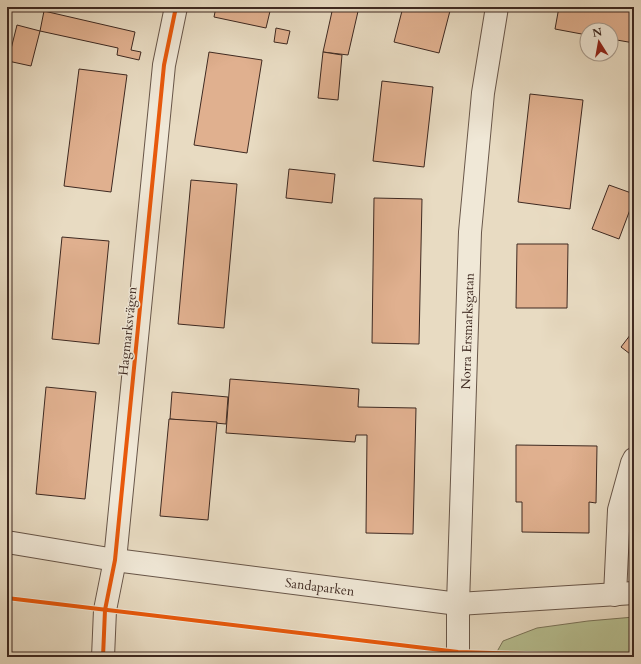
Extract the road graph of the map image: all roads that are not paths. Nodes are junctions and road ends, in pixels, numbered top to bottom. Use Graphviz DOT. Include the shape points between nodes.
graph roads {
  1 [pos="176,7"];
  2 [pos="497,7"];
  3 [pos="632,467"];
  4 [pos="7,542"];
  5 [pos="115,560"];
  6 [pos="624,594"];
  7 [pos="458,604"];
  8 [pos="103,657"];
  9 [pos="458,657"];
  1 -- 5 [label="street, Hagmarksvägen" via="164,64"];
  2 -- 7 [label="street, Norra Ersmarksgatan" via="483,93 470,232"];
  3 -- 6 [label="street" via="619,510"];
  4 -- 5 [label="street, Sandaparken"];
  5 -- 7 [label="street, Sandaparken"];
  5 -- 8 [label="street, Hagmarksvägen" via="105,610"];
  6 -- 7 [label="street, Sandaparken"];
  7 -- 9 [label="street, Norra Ersmarksgatan"];
}
